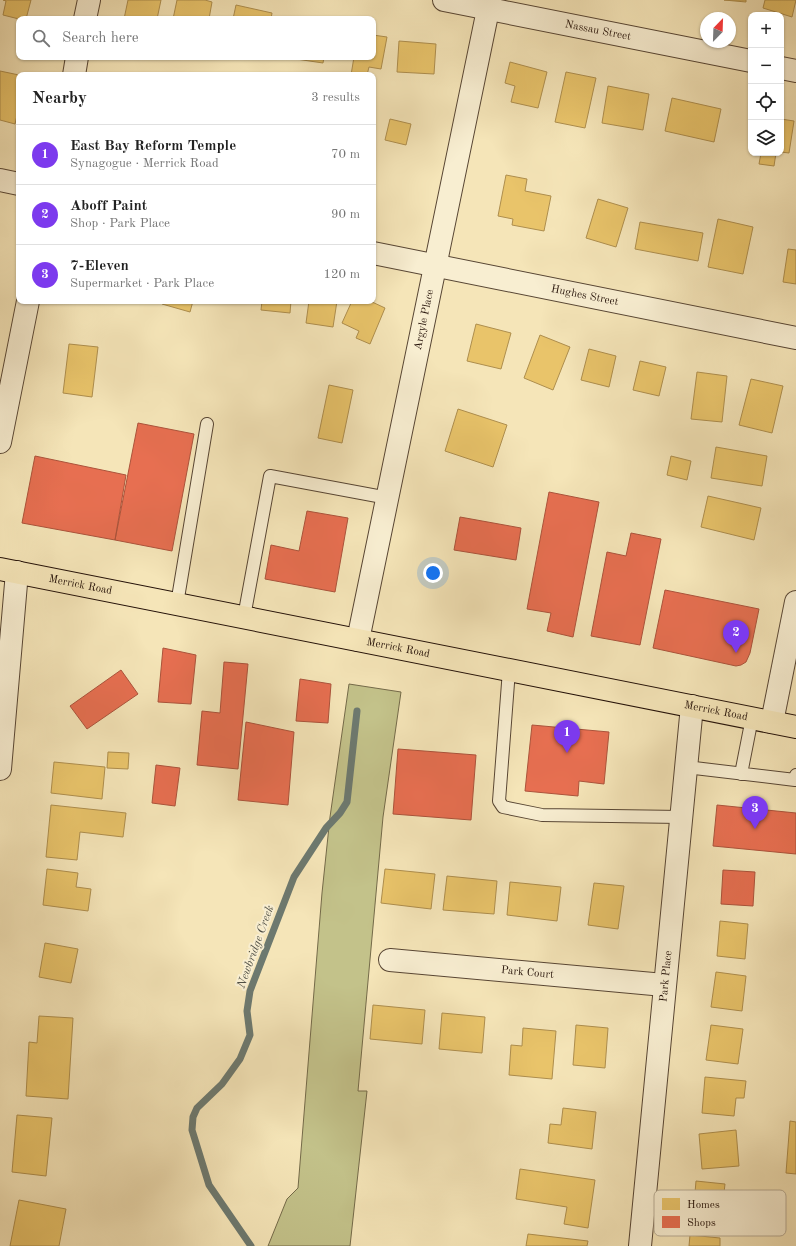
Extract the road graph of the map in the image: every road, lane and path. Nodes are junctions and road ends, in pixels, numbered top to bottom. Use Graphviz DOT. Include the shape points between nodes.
graph roads {
  1 [pos="89,0"];
  2 [pos="444,0"];
  3 [pos="489,4"];
  4 [pos="86,16"];
  5 [pos="76,60"];
  6 [pos="748,61"];
  7 [pos="784,69"];
  8 [pos="796,71"];
  9 [pos="74,72"];
  10 [pos="0,180"];
  11 [pos="16,183"];
  12 [pos="376,254"];
  13 [pos="436,265"];
  14 [pos="27,304"];
  15 [pos="796,338"];
  16 [pos="3,410"];
  17 [pos="207,424"];
  18 [pos="0,442"];
  19 [pos="388,498"];
  20 [pos="9,571"];
  21 [pos="796,602"];
  22 [pos="177,604"];
  23 [pos="244,617"];
  24 [pos="358,640"];
  25 [pos="509,670"];
  26 [pos="692,706"];
  27 [pos="762,720"];
  28 [pos="796,727"];
  29 [pos="686,767"];
  30 [pos="0,769"];
  31 [pos="742,774"];
  32 [pos="796,775"];
  33 [pos="681,817"];
  34 [pos="390,960"];
  35 [pos="664,985"];
  36 [pos="640,1246"];
  1 -- 4 [label="street"];
  2 -- 3 [label="street, Nassau Street"];
  3 -- 6 [label="street, Nassau Street"];
  3 -- 13 [label="street, Argyle Place"];
  5 -- 9 [label="street"];
  7 -- 8 [label="street"];
  10 -- 11 [label="street"];
  12 -- 13 [label="street, Hughes Street"];
  13 -- 15 [label="street, Hughes Street"];
  13 -- 19 [label="street, Argyle Place"];
  14 -- 16 [label="street"];
  16 -- 18 [label="street"];
  17 -- 22 [label="lane"];
  19 -- 23 [label="lane" via="270,476"];
  19 -- 24 [label="street, Argyle Place"];
  20 -- 22 [label="main road, Merrick Road"];
  20 -- 30 [label="street"];
  21 -- 27 [label="street"];
  22 -- 23 [label="main road, Merrick Road"];
  23 -- 24 [label="main road, Merrick Road"];
  24 -- 25 [label="main road, Merrick Road"];
  25 -- 26 [label="main road, Merrick Road"];
  25 -- 33 [label="lane" via="499,801 503,807 542,815"];
  26 -- 27 [label="main road, Merrick Road"];
  26 -- 29 [label="street, Park Place"];
  27 -- 28 [label="main road, Merrick Road"];
  27 -- 31 [label="lane"];
  29 -- 31 [label="lane"];
  29 -- 33 [label="street, Park Place"];
  31 -- 32 [label="lane" via="795,780"];
  33 -- 35 [label="street, Park Place"];
  34 -- 35 [label="street, Park Court"];
  35 -- 36 [label="street, Park Place"];
}
